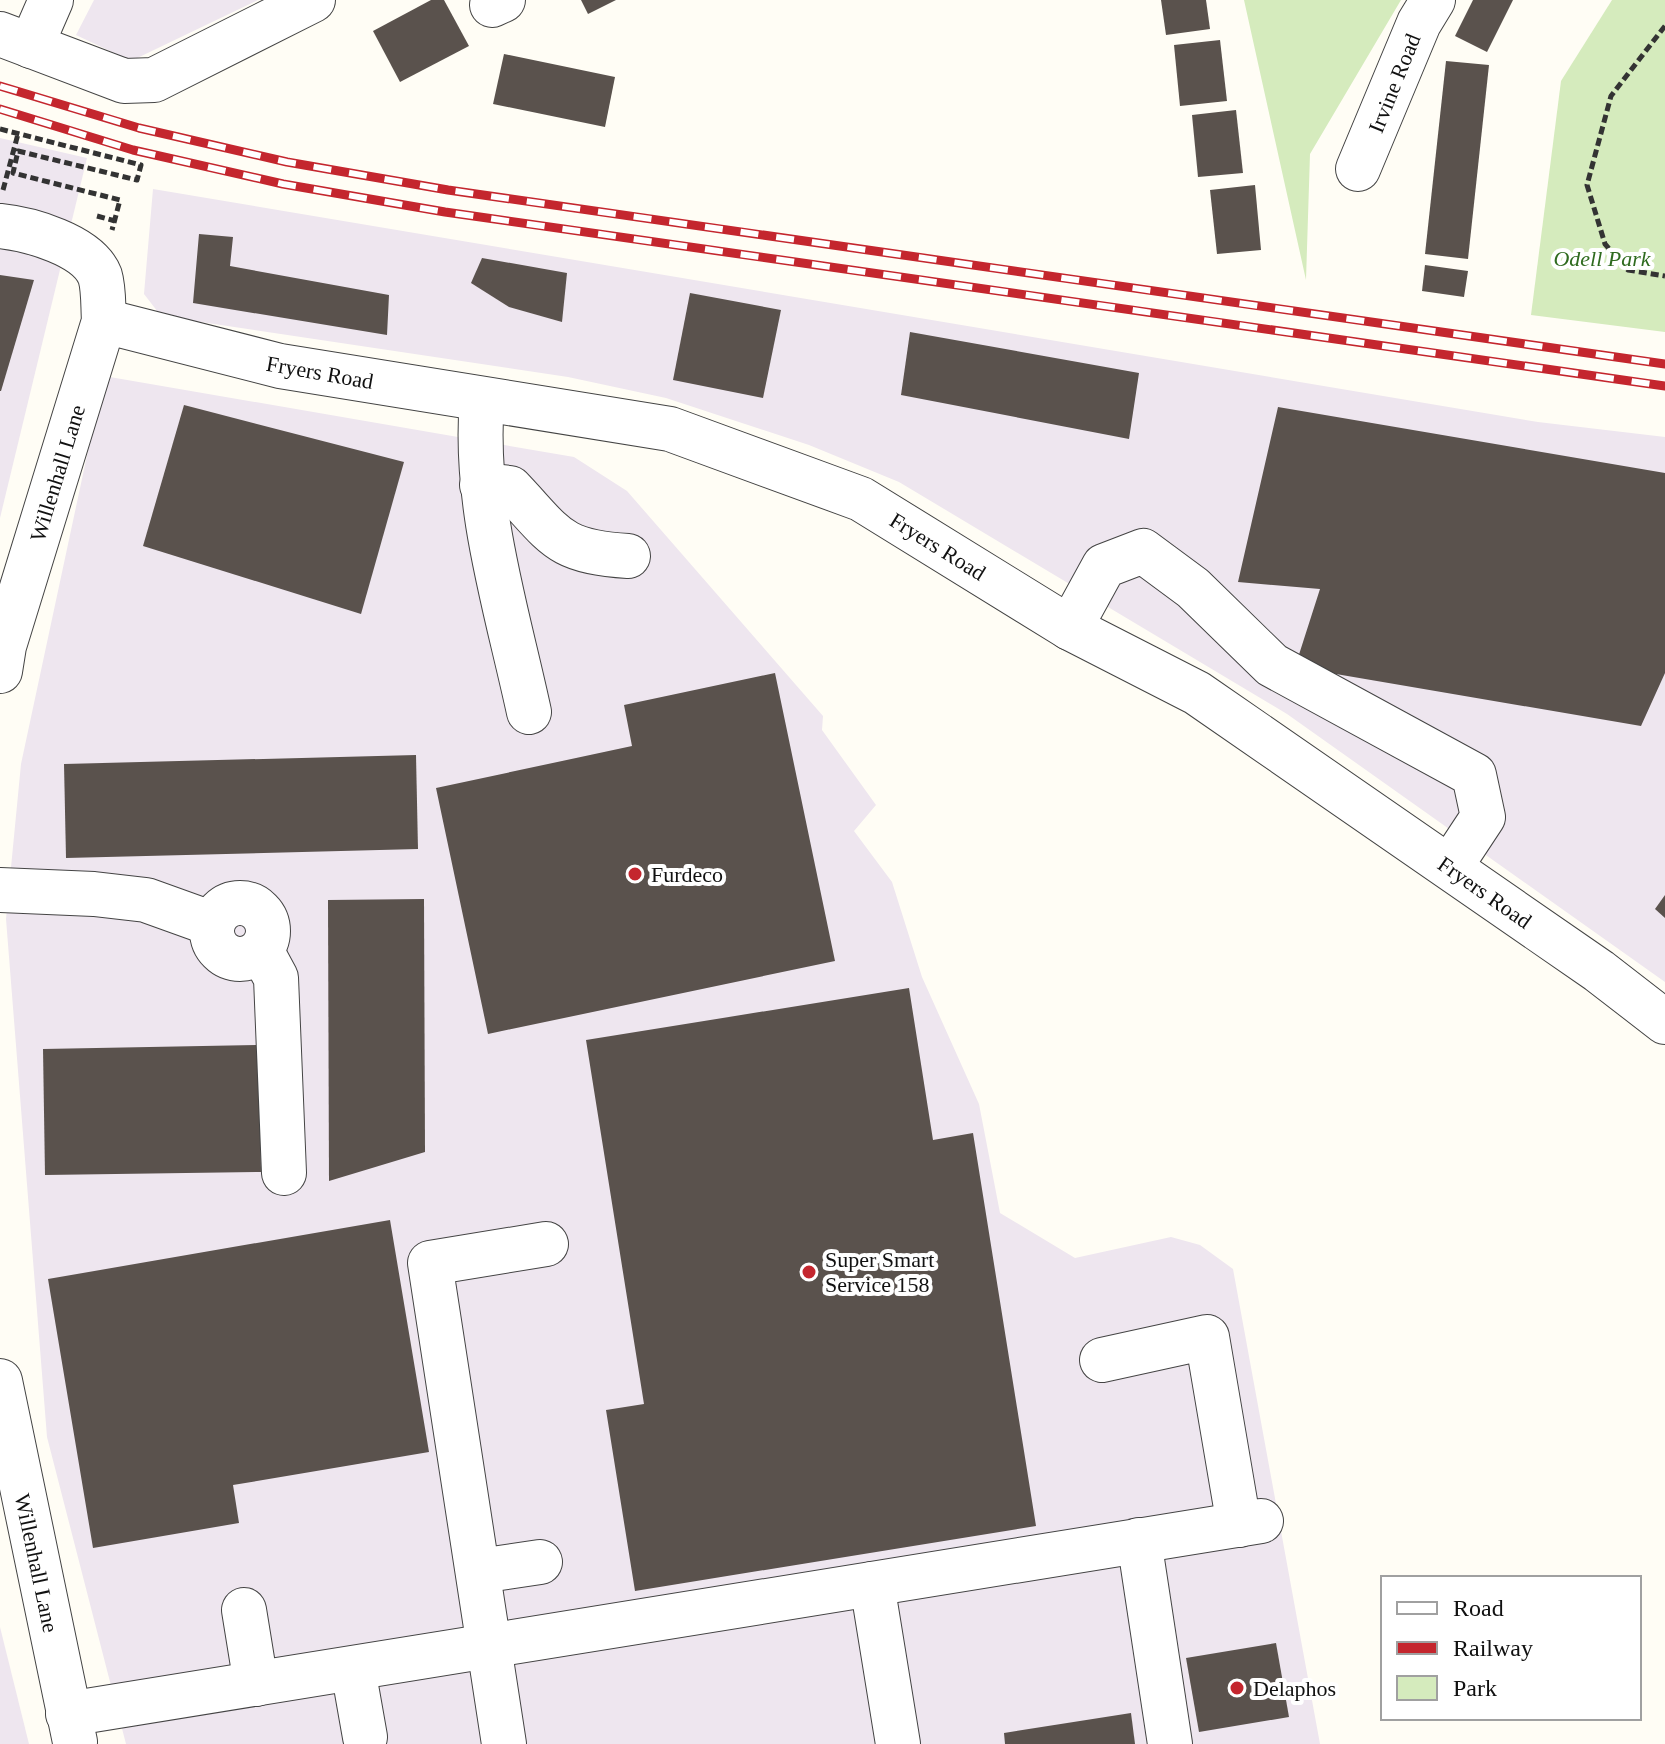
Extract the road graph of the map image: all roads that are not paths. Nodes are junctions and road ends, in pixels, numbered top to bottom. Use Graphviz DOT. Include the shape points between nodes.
graph roads {
  1 [pos="51,0"];
  2 [pos="313,0"];
  3 [pos="1433,0"];
  4 [pos="16,40"];
  5 [pos="1358,169"];
  6 [pos="2,209"];
  7 [pos="104,321"];
  8 [pos="482,400"];
  9 [pos="482,485"];
  10 [pos="628,556"];
  11 [pos="1070,628"];
  12 [pos="1,653"];
  13 [pos="529,712"];
  14 [pos="1450,867"];
  15 [pos="0,890"];
  16 [pos="1665,1022"];
  17 [pos="284,1173"];
  18 [pos="546,1244"];
  19 [pos="1102,1360"];
  20 [pos="0,1381"];
  21 [pos="1139,1540"];
  22 [pos="540,1562"];
  23 [pos="479,1571"];
  24 [pos="872,1584"];
  25 [pos="244,1610"];
  26 [pos="489,1646"];
  27 [pos="353,1669"];
  28 [pos="256,1684"];
  29 [pos="72,1729"];
  30 [pos="365,1737"];
  31 [pos="504,1744"];
  32 [pos="898,1744"];
  33 [pos="1170,1744"];
  1 -- 4 [label="street"];
  2 -- 4 [label="street" via="154,80 124,81"];
  3 -- 5 [label="street, Irvine Road"];
  6 -- 7 [label="street, Willenhall Lane" via="21,228 72,247 99,275"];
  7 -- 8 [label="street, Fryers Road" via="280,366"];
  7 -- 12 [label="street, Willenhall Lane"];
  8 -- 9 [label="street"];
  8 -- 11 [label="street, Fryers Road" via="670,429 861,499"];
  9 -- 10 [label="street" via="510,488 543,526 572,548"];
  9 -- 13 [label="street"];
  11 -- 14 [label="street, Fryers Road" via="1197,693"];
  11 -- 14 [label="street" via="1104,566 1143,551 1193,588 1272,665 1474,775 1483,817"];
  14 -- 16 [label="street, Fryers Road"];
  15 -- 17 [label="street" via="146,900 210,923 224,906 246,903 260,909 270,930 262,952 276,978"];
  18 -- 23 [label="street" via="430,1263"];
  19 -- 21 [label="street" via="1207,1337 1250,1523"];
  20 -- 29 [label="street, Willenhall Lane"];
  21 -- 24 [label="street"];
  21 -- 33 [label="street"];
  22 -- 23 [label="street"];
  23 -- 26 [label="street"];
  24 -- 26 [label="street"];
  24 -- 32 [label="street"];
  25 -- 28 [label="street"];
  26 -- 27 [label="street"];
  26 -- 31 [label="street"];
  27 -- 28 [label="street"];
  27 -- 30 [label="street"];
  28 -- 29 [label="street"];
}
